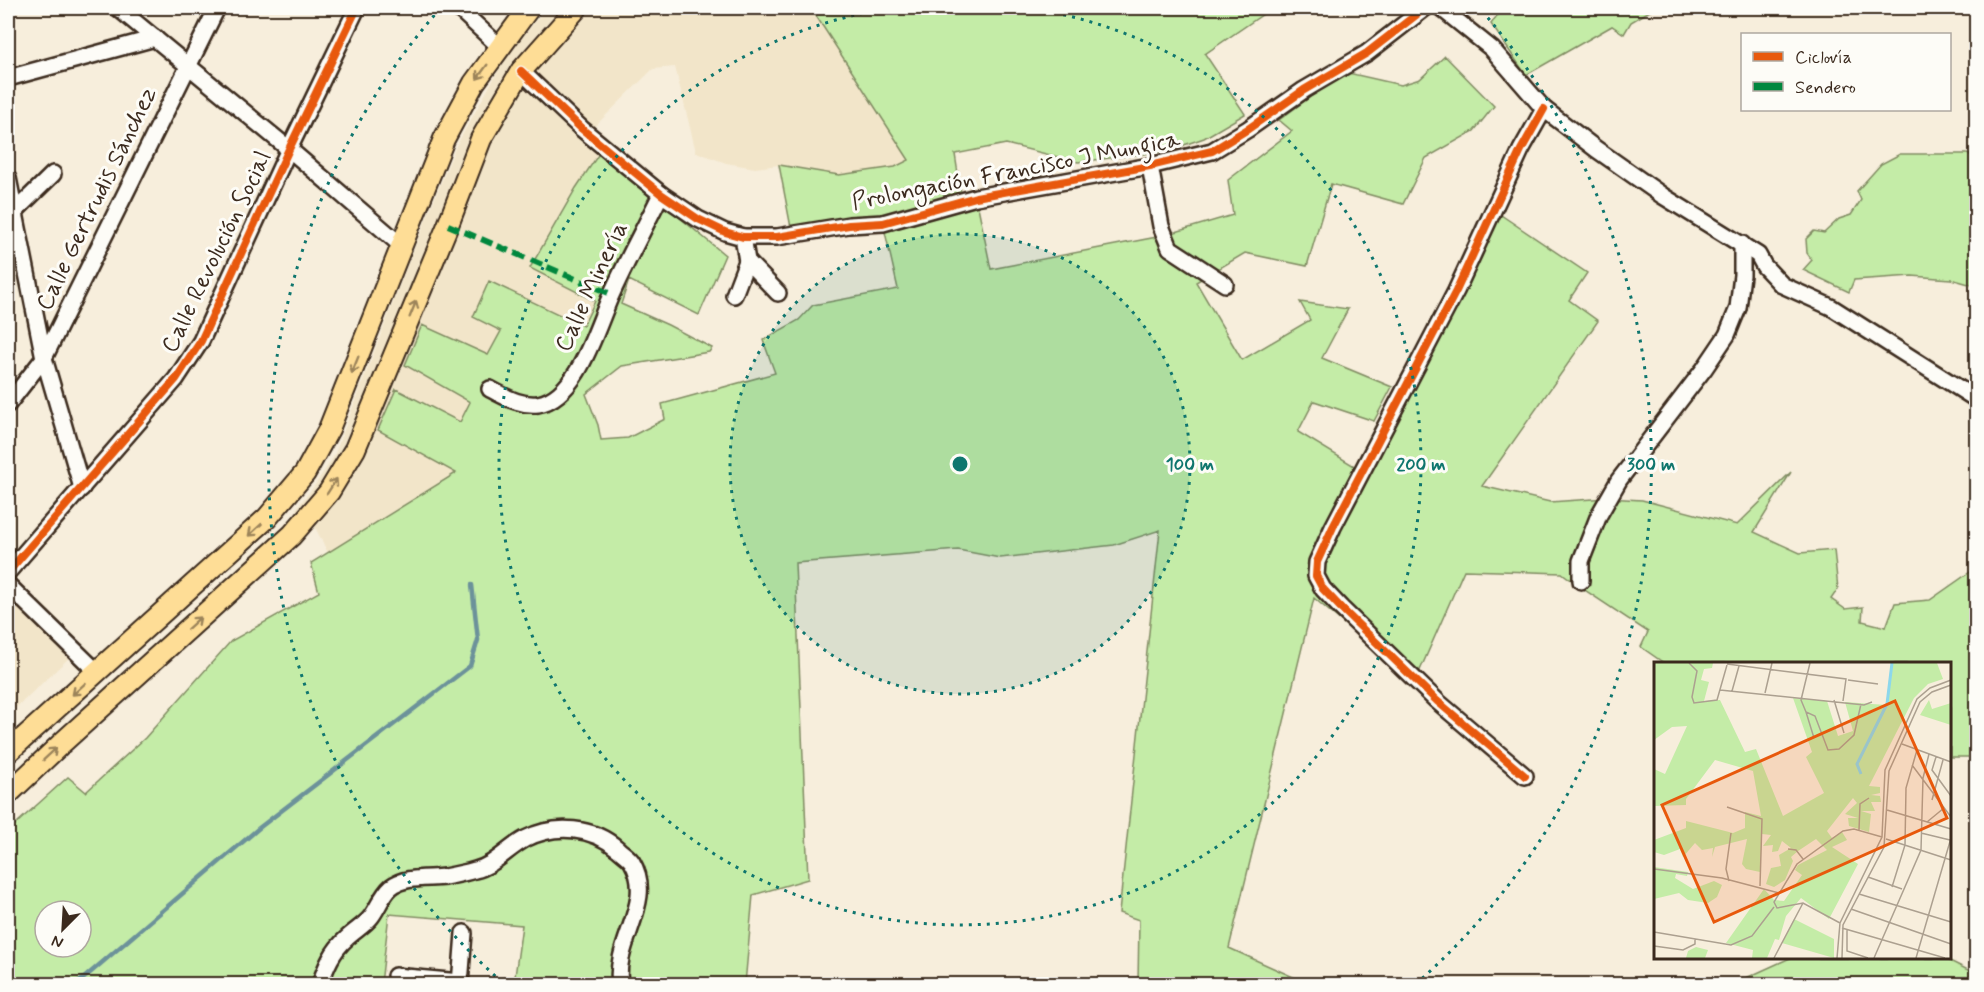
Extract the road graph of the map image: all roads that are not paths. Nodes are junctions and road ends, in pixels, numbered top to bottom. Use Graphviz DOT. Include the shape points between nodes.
graph roads {
  1 [pos="118,8"];
  2 [pos="217,8"];
  3 [pos="357,8"];
  4 [pos="458,8"];
  5 [pos="529,8"];
  6 [pos="577,8"];
  7 [pos="1425,8"];
  8 [pos="1441,8"];
  9 [pos="155,38"];
  10 [pos="500,47"];
  11 [pos="188,66"];
  12 [pos="521,71"];
  13 [pos="8,78"];
  14 [pos="1544,109"];
  15 [pos="289,149"];
  16 [pos="1150,166"];
  17 [pos="52,174"];
  18 [pos="8,178"];
  19 [pos="661,194"];
  20 [pos="11,216"];
  21 [pos="743,237"];
  22 [pos="1742,244"];
  23 [pos="402,246"];
  24 [pos="747,261"];
  25 [pos="1224,284"];
  26 [pos="778,293"];
  27 [pos="734,295"];
  28 [pos="44,358"];
  29 [pos="490,389"];
  30 [pos="1977,399"];
  31 [pos="8,404"];
  32 [pos="82,488"];
  33 [pos="8,572"];
  34 [pos="1581,581"];
  35 [pos="8,585"];
  36 [pos="97,672"];
  37 [pos="8,753"];
  38 [pos="1525,776"];
  39 [pos="8,794"];
  40 [pos="464,933"];
  41 [pos="395,976"];
  42 [pos="460,983"];
  43 [pos="320,984"];
  44 [pos="620,984"];
  1 -- 9 [label="street"];
  2 -- 11 [label="street, Calle Gertrudis Sánchez"];
  3 -- 15 [label="street, Calle Revolución Social"];
  4 -- 10 [label="street"];
  5 -- 10 [label="main road"];
  6 -- 12 [label="main road"];
  7 -- 16 [label="street, Prolongación Francisco J Mungica" via="1367,53 1212,151"];
  8 -- 14 [label="street" via="1492,49"];
  9 -- 11 [label="street"];
  9 -- 13 [label="street"];
  10 -- 23 [label="main road, one-way" via="474,83 444,139"];
  11 -- 15 [label="street"];
  11 -- 28 [label="street, Calle Gertrudis Sánchez"];
  12 -- 19 [label="street, Prolongación Francisco J Mungica" via="582,129"];
  39 -- 12 [label="main road, one-way" via="292,535 329,492 355,449 481,139"];
  14 -- 22 [label="street" via="1663,196"];
  14 -- 38 [label="street" via="1456,291 1333,527 1317,562 1316,576 1341,608 1437,701"];
  15 -- 23 [label="street"];
  15 -- 32 [label="street, Calle Revolución Social" via="201,341 176,380"];
  16 -- 21 [label="street, Prolongación Francisco J Mungica" via="976,197 883,223 777,237"];
  16 -- 25 [label="street" via="1161,226 1170,248"];
  17 -- 20 [label="street"];
  18 -- 20 [label="street"];
  19 -- 21 [label="street, Prolongación Francisco J Mungica" via="698,219"];
  19 -- 29 [label="street, Calle Minería" via="611,294 589,351 572,379 557,395 539,404 520,404"];
  20 -- 28 [label="street"];
  21 -- 24 [label="street"];
  22 -- 30 [label="street" via="1758,255 1782,285 1831,307"];
  22 -- 34 [label="street" via="1738,308 1727,335 1619,480 1599,514 1584,552"];
  23 -- 36 [label="main road, one-way" via="329,429 305,473 267,518"];
  24 -- 26 [label="street"];
  24 -- 27 [label="street"];
  28 -- 31 [label="street, Calle Gertrudis Sánchez"];
  28 -- 32 [label="street"];
  32 -- 33 [label="street, Calle Revolución Social"];
  35 -- 36 [label="street"];
  36 -- 37 [label="main road, one-way"];
  40 -- 42 [label="street"];
  41 -- 42 [label="street"];
  43 -- 44 [label="street" via="336,949 369,920 391,887 479,870 525,839 576,828 607,840 631,861 640,883 639,901 622,954"];
}
